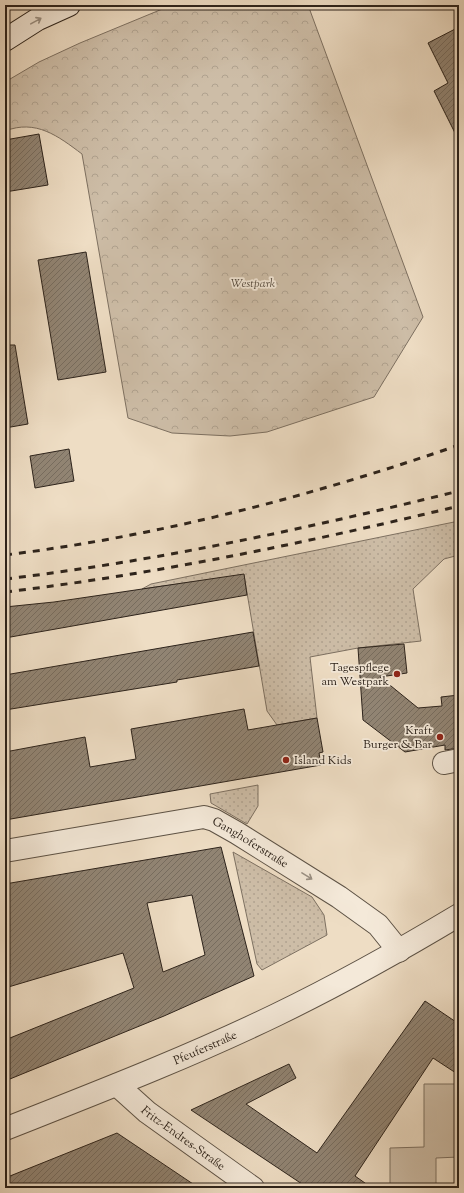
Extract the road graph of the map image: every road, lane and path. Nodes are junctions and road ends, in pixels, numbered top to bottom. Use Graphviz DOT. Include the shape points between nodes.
graph roads {
  1 [pos="69,5"];
  2 [pos="5,40"];
  3 [pos="5,851"];
  4 [pos="459,916"];
  5 [pos="399,951"];
  6 [pos="117,1084"];
  7 [pos="5,1130"];
  8 [pos="253,1188"];
  2 -- 1 [label="street, one-way" via="38,19"];
  3 -- 5 [label="street, Ganghoferstraße, one-way" via="204,818 214,820 339,897 378,925"];
  4 -- 5 [label="street"];
  5 -- 6 [label="street, Pfeuferstraße" via="275,1016"];
  6 -- 7 [label="street, Pfeuferstraße"];
  6 -- 8 [label="street, Fritz-Endres-Straße" via="147,1112"];
}
